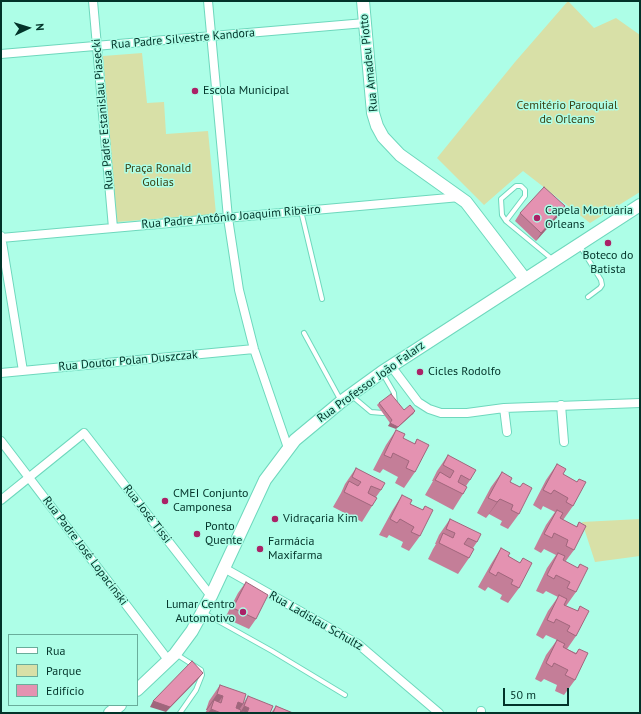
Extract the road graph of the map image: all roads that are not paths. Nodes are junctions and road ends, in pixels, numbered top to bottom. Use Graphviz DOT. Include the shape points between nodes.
graph roads {
  1 [pos="93,1"];
  2 [pos="208,1"];
  3 [pos="363,1"];
  4 [pos="365,23"];
  5 [pos="212,36"];
  6 [pos="97,46"];
  7 [pos="1,54"];
  8 [pos="461,197"];
  9 [pos="640,205"];
  10 [pos="301,211"];
  11 [pos="228,218"];
  12 [pos="506,221"];
  13 [pos="112,228"];
  14 [pos="1,237"];
  15 [pos="579,244"];
  16 [pos="553,260"];
  17 [pos="525,278"];
  18 [pos="588,297"];
  19 [pos="322,299"];
  20 [pos="304,333"];
  21 [pos="254,350"];
  22 [pos="387,369"];
  23 [pos="24,371"];
  24 [pos="1,373"];
  25 [pos="346,398"];
  26 [pos="640,403"];
  27 [pos="395,404"];
  28 [pos="561,405"];
  29 [pos="504,408"];
  30 [pos="383,413"];
  31 [pos="507,432"];
  32 [pos="1,441"];
  33 [pos="564,442"];
  34 [pos="288,448"];
  35 [pos="29,477"];
  36 [pos="1,500"];
  37 [pos="224,568"];
  38 [pos="211,596"];
  39 [pos="202,612"];
  40 [pos="172,657"];
  41 [pos="138,689"];
  42 [pos="345,695"];
  43 [pos="119,706"];
  44 [pos="110,713"];
  45 [pos="180,713"];
  46 [pos="440,713"];
  1 -- 6 [label="street, Rua Padre Estanislau Piasecki"];
  2 -- 5 [label="street"];
  3 -- 4 [label="main road, Rua Amadeu Piotto"];
  4 -- 5 [label="street, Rua Padre Silvestre Kandora"];
  4 -- 8 [label="main road, Rua Amadeu Piotto" via="373,113 380,132 400,155"];
  5 -- 6 [label="street, Rua Padre Silvestre Kandora"];
  5 -- 11 [label="street"];
  6 -- 7 [label="street, Rua Padre Silvestre Kandora"];
  6 -- 13 [label="street, Rua Padre Estanislau Piasecki"];
  8 -- 10 [label="street, Rua Padre Antônio Joaquim Ribeiro"];
  8 -- 17 [label="main road, Rua Amadeu Piotto"];
  9 -- 15 [label="main road, Rua Professor João Falarz"];
  10 -- 11 [label="street, Rua Padre Antônio Joaquim Ribeiro"];
  10 -- 19 [label="lane"];
  11 -- 13 [label="street, Rua Padre Antônio Joaquim Ribeiro"];
  11 -- 21 [label="street" via="239,290"];
  12 -- 12 [label="lane" via="526,196 521,186 516,186 501,199 502,215"];
  12 -- 16 [label="lane"];
  13 -- 14 [label="street, Rua Padre Antônio Joaquim Ribeiro"];
  14 -- 23 [label="street"];
  15 -- 16 [label="main road, Rua Professor João Falarz"];
  15 -- 18 [label="lane" via="601,280 600,288"];
  16 -- 17 [label="main road, Rua Professor João Falarz"];
  17 -- 22 [label="main road, Rua Professor João Falarz"];
  20 -- 25 [label="lane"];
  21 -- 23 [label="street, Rua Doutor Polan Duszczak"];
  21 -- 34 [label="street"];
  22 -- 25 [label="main road, Rua Professor João Falarz"];
  22 -- 27 [label="lane"];
  22 -- 29 [label="street" via="418,402 429,409 467,413"];
  23 -- 24 [label="street, Rua Doutor Polan Duszczak"];
  25 -- 30 [label="lane" via="371,412"];
  25 -- 34 [label="main road, Rua Professor João Falarz"];
  26 -- 28 [label="street"];
  28 -- 29 [label="street"];
  28 -- 33 [label="street"];
  29 -- 31 [label="street"];
  32 -- 35 [label="street, Rua Padre José Lopacinski"];
  34 -- 37 [label="main road, Rua Professor João Falarz" via="262,487"];
  35 -- 36 [label="street"];
  35 -- 38 [label="street, Rua José Tissi" via="84,433"];
  35 -- 40 [label="street, Rua Padre José Lopacinski"];
  37 -- 38 [label="main road, Rua Professor João Falarz"];
  37 -- 46 [label="street, Rua Ladislau Schultz" via="358,644"];
  38 -- 39 [label="main road, Rua Professor João Falarz"];
  39 -- 40 [label="main road, Rua Professor João Falarz"];
  39 -- 42 [label="lane"];
  40 -- 41 [label="main road, Rua Professor João Falarz"];
  40 -- 45 [label="lane" via="202,670 196,690"];
  43 -- 44 [label="main road"];
}
